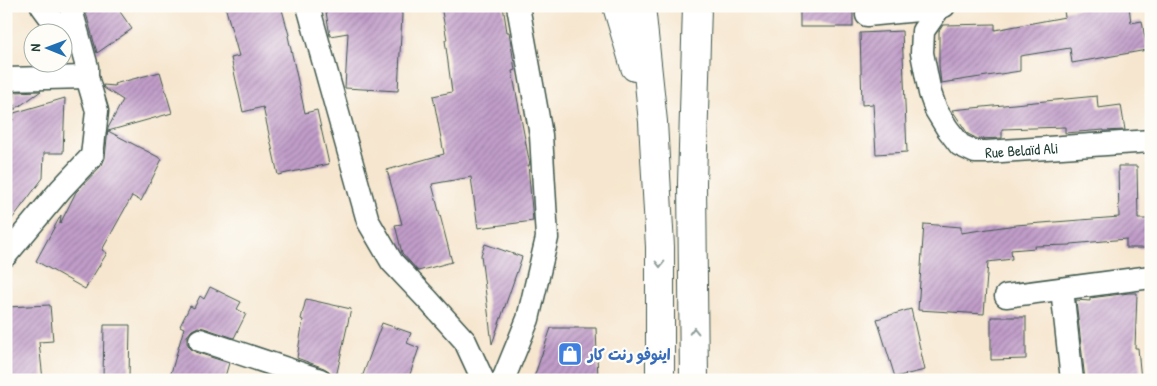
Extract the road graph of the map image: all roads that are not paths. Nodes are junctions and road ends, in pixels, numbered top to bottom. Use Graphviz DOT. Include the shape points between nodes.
graph roads {
  1 [pos="42,6"];
  2 [pos="70,6"];
  3 [pos="308,6"];
  4 [pos="518,6"];
  5 [pos="617,6"];
  6 [pos="642,6"];
  7 [pos="681,6"];
  8 [pos="697,6"];
  9 [pos="941,7"];
  10 [pos="867,15"];
  11 [pos="54,22"];
  12 [pos="72,49"];
  13 [pos="87,72"];
  14 [pos="6,79"];
  15 [pos="1151,141"];
  16 [pos="692,183"];
  17 [pos="658,224"];
  18 [pos="6,255"];
  19 [pos="1151,277"];
  20 [pos="1062,289"];
  21 [pos="1006,296"];
  22 [pos="200,340"];
  23 [pos="320,380"];
  24 [pos="483,380"];
  25 [pos="503,380"];
  26 [pos="660,380"];
  27 [pos="694,380"];
  28 [pos="1072,380"];
  1 -- 11 [label="street"];
  2 -- 13 [label="street"];
  3 -- 24 [label="street" via="368,221 392,262 465,341"];
  4 -- 25 [label="street" via="541,135 546,238 528,319"];
  5 -- 17 [label="highway" via="635,65"];
  6 -- 17 [label="highway"];
  7 -- 16 [label="highway"];
  8 -- 16 [label="highway"];
  9 -- 10 [label="street"];
  9 -- 15 [label="street, Rue Belaïd Ali" via="923,31 922,53 936,110 960,146 975,152 987,152"];
  12 -- 13 [label="street"];
  13 -- 14 [label="street"];
  13 -- 18 [label="street" via="97,111 92,156"];
  27 -- 16 [label="highway, one-way"];
  17 -- 26 [label="highway, one-way"];
  19 -- 20 [label="street"];
  20 -- 21 [label="street"];
  20 -- 28 [label="street"];
  22 -- 23 [label="street"];
}
